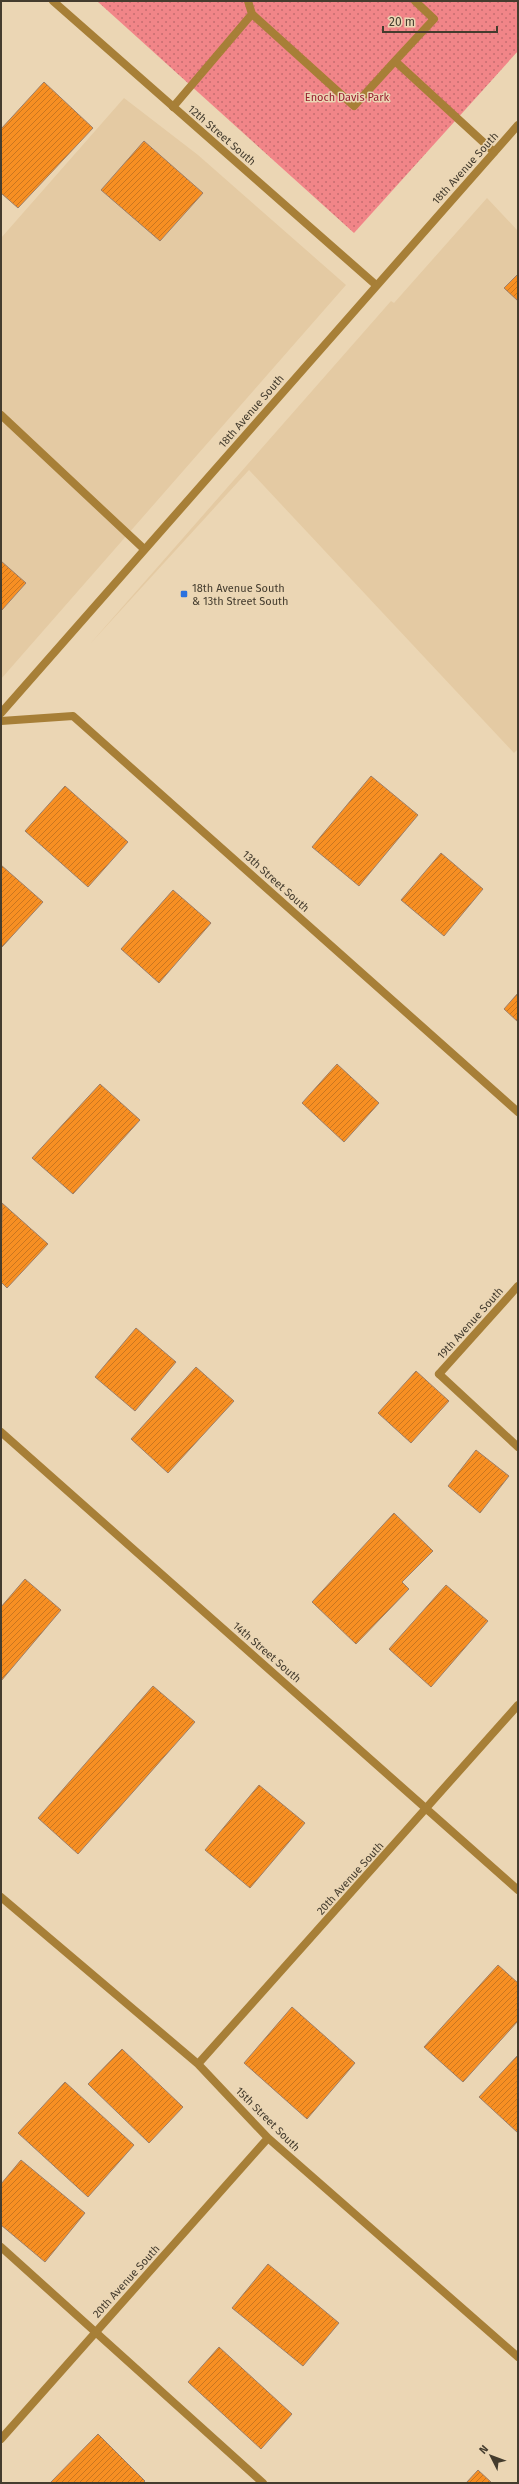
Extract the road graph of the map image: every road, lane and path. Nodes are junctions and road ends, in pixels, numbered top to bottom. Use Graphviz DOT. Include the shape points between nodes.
graph roads {
  1 [pos="53,1"];
  2 [pos="248,1"];
  3 [pos="415,1"];
  4 [pos="252,14"];
  5 [pos="395,61"];
  6 [pos="173,107"];
  7 [pos="518,125"];
  8 [pos="494,152"];
  9 [pos="376,285"];
  10 [pos="1,415"];
  11 [pos="144,549"];
  12 [pos="1,713"];
  13 [pos="1,721"];
  14 [pos="518,1112"];
  15 [pos="518,1286"];
  16 [pos="1,1432"];
  17 [pos="518,1447"];
  18 [pos="518,1705"];
  19 [pos="427,1808"];
  20 [pos="518,1890"];
  21 [pos="1,1897"];
  22 [pos="198,2064"];
  23 [pos="268,2138"];
  24 [pos="1,2247"];
  25 [pos="96,2332"];
  26 [pos="518,2357"];
  27 [pos="1,2439"];
  28 [pos="263,2483"];
  1 -- 6 [label="street, 12th Street South"];
  2 -- 4 [label="street"];
  3 -- 5 [label="street" via="434,19"];
  4 -- 5 [label="street" via="354,106"];
  4 -- 6 [label="street"];
  5 -- 8 [label="street"];
  6 -- 9 [label="street, 12th Street South"];
  7 -- 8 [label="street, 18th Avenue South"];
  8 -- 9 [label="street, 18th Avenue South"];
  9 -- 11 [label="street, 18th Avenue South"];
  10 -- 11 [label="street"];
  11 -- 12 [label="street, 18th Avenue South"];
  13 -- 14 [label="street, 13th Street South" via="73,716"];
  15 -- 17 [label="street, 19th Avenue South" via="439,1374"];
  16 -- 19 [label="street, 14th Street South"];
  18 -- 19 [label="street, 20th Avenue South"];
  19 -- 20 [label="street, 14th Street South"];
  19 -- 22 [label="street, 20th Avenue South"];
  21 -- 22 [label="street, 15th Street South"];
  22 -- 23 [label="street, 15th Street South"];
  23 -- 25 [label="street, 20th Avenue South"];
  23 -- 26 [label="street, 15th Street South"];
  24 -- 25 [label="street"];
  25 -- 27 [label="street, 20th Avenue South"];
  25 -- 28 [label="street"];
}
